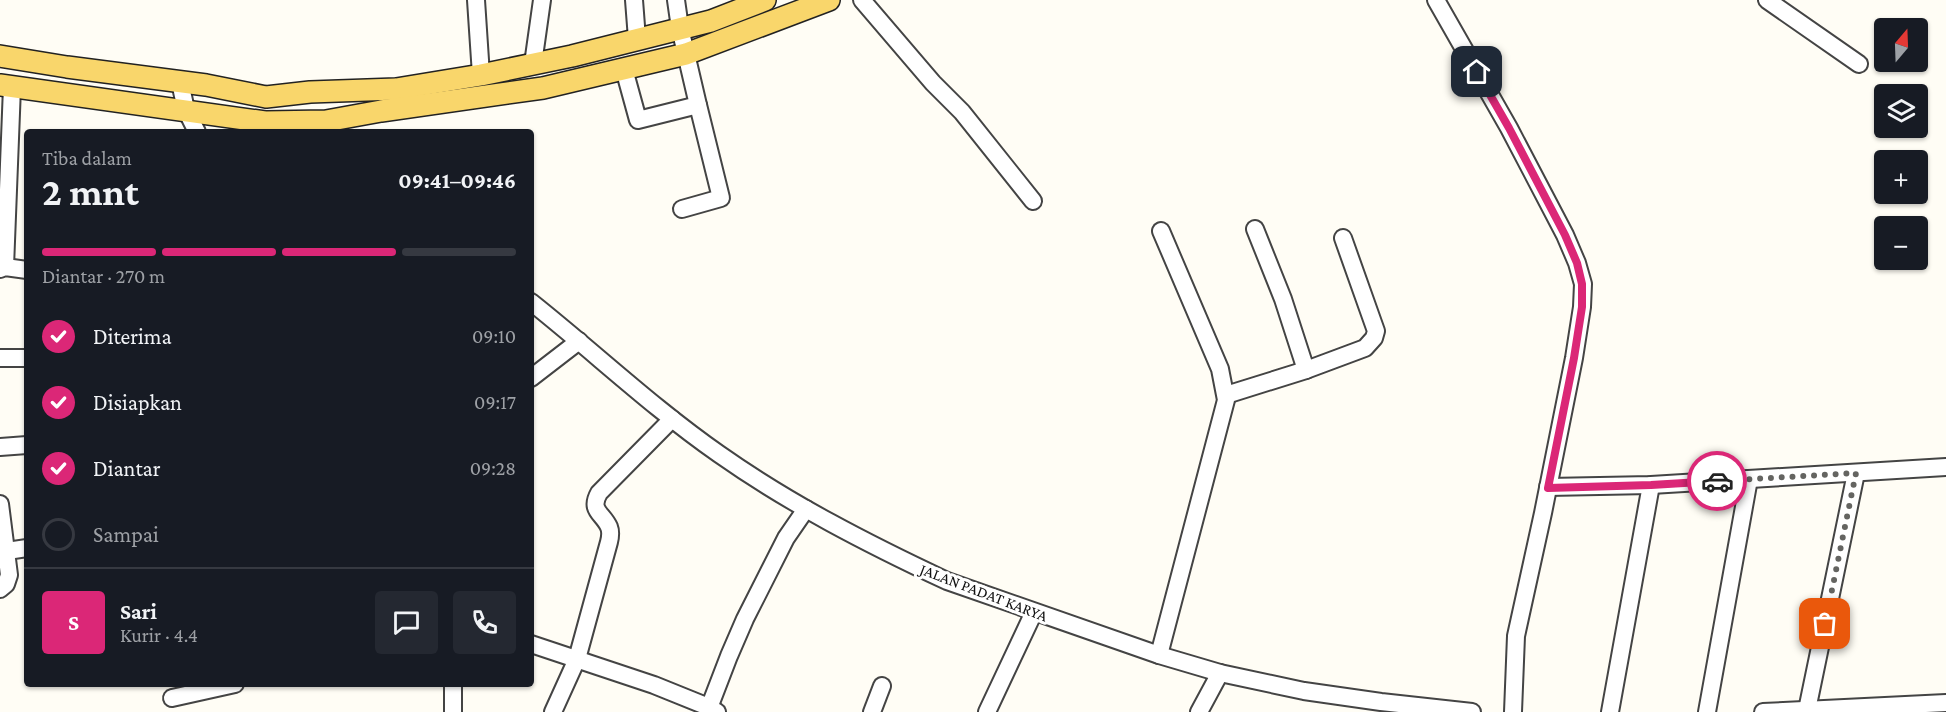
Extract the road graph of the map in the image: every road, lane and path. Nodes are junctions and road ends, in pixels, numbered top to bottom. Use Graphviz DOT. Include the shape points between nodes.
graph roads {
  1 [pos="476,0"];
  2 [pos="542,0"];
  3 [pos="634,0"];
  4 [pos="676,0"];
  5 [pos="765,0"];
  6 [pos="829,0"];
  7 [pos="862,0"];
  8 [pos="1436,0"];
  9 [pos="1767,0"];
  10 [pos="680,28"];
  11 [pos="637,39"];
  12 [pos="686,54"];
  13 [pos="0,57"];
  14 [pos="36,62"];
  15 [pos="533,64"];
  16 [pos="1859,64"];
  17 [pos="624,69"];
  18 [pos="482,75"];
  19 [pos="180,82"];
  20 [pos="14,87"];
  21 [pos="386,90"];
  22 [pos="266,97"];
  23 [pos="698,105"];
  24 [pos="186,110"];
  25 [pos="381,111"];
  26 [pos="269,127"];
  27 [pos="196,129"];
  28 [pos="378,129"];
  29 [pos="1033,201"];
  30 [pos="682,209"];
  31 [pos="1256,229"];
  32 [pos="1161,231"];
  33 [pos="1343,238"];
  34 [pos="3,268"];
  35 [pos="24,270"];
  36 [pos="534,304"];
  37 [pos="579,340"];
  38 [pos="0,358"];
  39 [pos="24,358"];
  40 [pos="1306,370"];
  41 [pos="534,376"];
  42 [pos="1226,394"];
  43 [pos="672,419"];
  44 [pos="24,445"];
  45 [pos="0,447"];
  46 [pos="1946,467"];
  47 [pos="1856,473"];
  48 [pos="1749,479"];
  49 [pos="1651,485"];
  50 [pos="1548,488"];
  51 [pos="0,504"];
  52 [pos="806,509"];
  53 [pos="24,548"];
  54 [pos="7,551"];
  55 [pos="0,589"];
  56 [pos="1034,612"];
  57 [pos="534,645"];
  58 [pos="1159,655"];
  59 [pos="577,659"];
  60 [pos="1220,673"];
  61 [pos="882,686"];
  62 [pos="221,687"];
  63 [pos="453,687"];
  64 [pos="171,698"];
  65 [pos="1946,703"];
  66 [pos="713,710"];
  67 [pos="1807,710"];
  68 [pos="453,712"];
  69 [pos="553,712"];
  70 [pos="872,712"];
  71 [pos="987,712"];
  72 [pos="1199,712"];
  73 [pos="1472,712"];
  74 [pos="1513,712"];
  75 [pos="1610,712"];
  76 [pos="1707,712"];
  77 [pos="1763,712"];
  1 -- 18 [label="street"];
  2 -- 15 [label="street"];
  3 -- 11 [label="street"];
  4 -- 10 [label="street"];
  5 -- 10 [label="main road" via="711,21"];
  6 -- 12 [label="main road"];
  7 -- 29 [label="street" via="962,112"];
  8 -- 50 [label="street" via="1565,235 1582,284 1574,358"];
  9 -- 16 [label="street"];
  10 -- 11 [label="main road"];
  10 -- 12 [label="street"];
  11 -- 15 [label="main road"];
  12 -- 17 [label="main road"];
  12 -- 23 [label="street"];
  13 -- 14 [label="main road"];
  14 -- 19 [label="main road"];
  14 -- 20 [label="main road"];
  15 -- 18 [label="main road"];
  17 -- 23 [label="street" via="638,120"];
  17 -- 25 [label="main road" via="543,88"];
  18 -- 21 [label="main road"];
  19 -- 22 [label="main road"];
  19 -- 24 [label="street"];
  20 -- 24 [label="main road"];
  20 -- 34 [label="street"];
  21 -- 22 [label="main road"];
  21 -- 25 [label="main road"];
  22 -- 26 [label="street"];
  23 -- 30 [label="street" via="721,198"];
  24 -- 26 [label="main road"];
  24 -- 27 [label="street"];
  25 -- 26 [label="main road"];
  25 -- 28 [label="main road"];
  31 -- 40 [label="street"];
  32 -- 42 [label="street" via="1220,369"];
  33 -- 40 [label="street" via="1376,331 1365,348"];
  34 -- 35 [label="street"];
  36 -- 37 [label="street, JALAN PADAT KARYA"];
  37 -- 41 [label="street"];
  37 -- 43 [label="street, JALAN PADAT KARYA"];
  38 -- 39 [label="street"];
  40 -- 42 [label="street"];
  42 -- 58 [label="street"];
  43 -- 52 [label="street, JALAN PADAT KARYA"];
  43 -- 59 [label="street" via="594,500 610,534"];
  44 -- 45 [label="street"];
  46 -- 47 [label="street"];
  47 -- 48 [label="street"];
  47 -- 67 [label="street"];
  48 -- 49 [label="street"];
  48 -- 76 [label="street"];
  49 -- 50 [label="street"];
  49 -- 75 [label="street"];
  50 -- 74 [label="street" via="1516,636"];
  51 -- 54 [label="street"];
  52 -- 56 [label="street, JALAN PADAT KARYA" via="946,581"];
  52 -- 66 [label="street" via="786,538 745,619"];
  53 -- 54 [label="street"];
  54 -- 55 [label="street" via="9,575"];
  56 -- 58 [label="street, JALAN PADAT KARYA"];
  56 -- 71 [label="street"];
  57 -- 59 [label="street"];
  58 -- 60 [label="street, JALAN PADAT KARYA"];
  59 -- 66 [label="street"];
  59 -- 69 [label="street"];
  60 -- 72 [label="street"];
  60 -- 73 [label="street, JALAN PADAT KARYA" via="1304,691"];
  61 -- 70 [label="street"];
  62 -- 64 [label="street"];
  63 -- 68 [label="street"];
  65 -- 67 [label="street"];
  67 -- 77 [label="street"];
}
